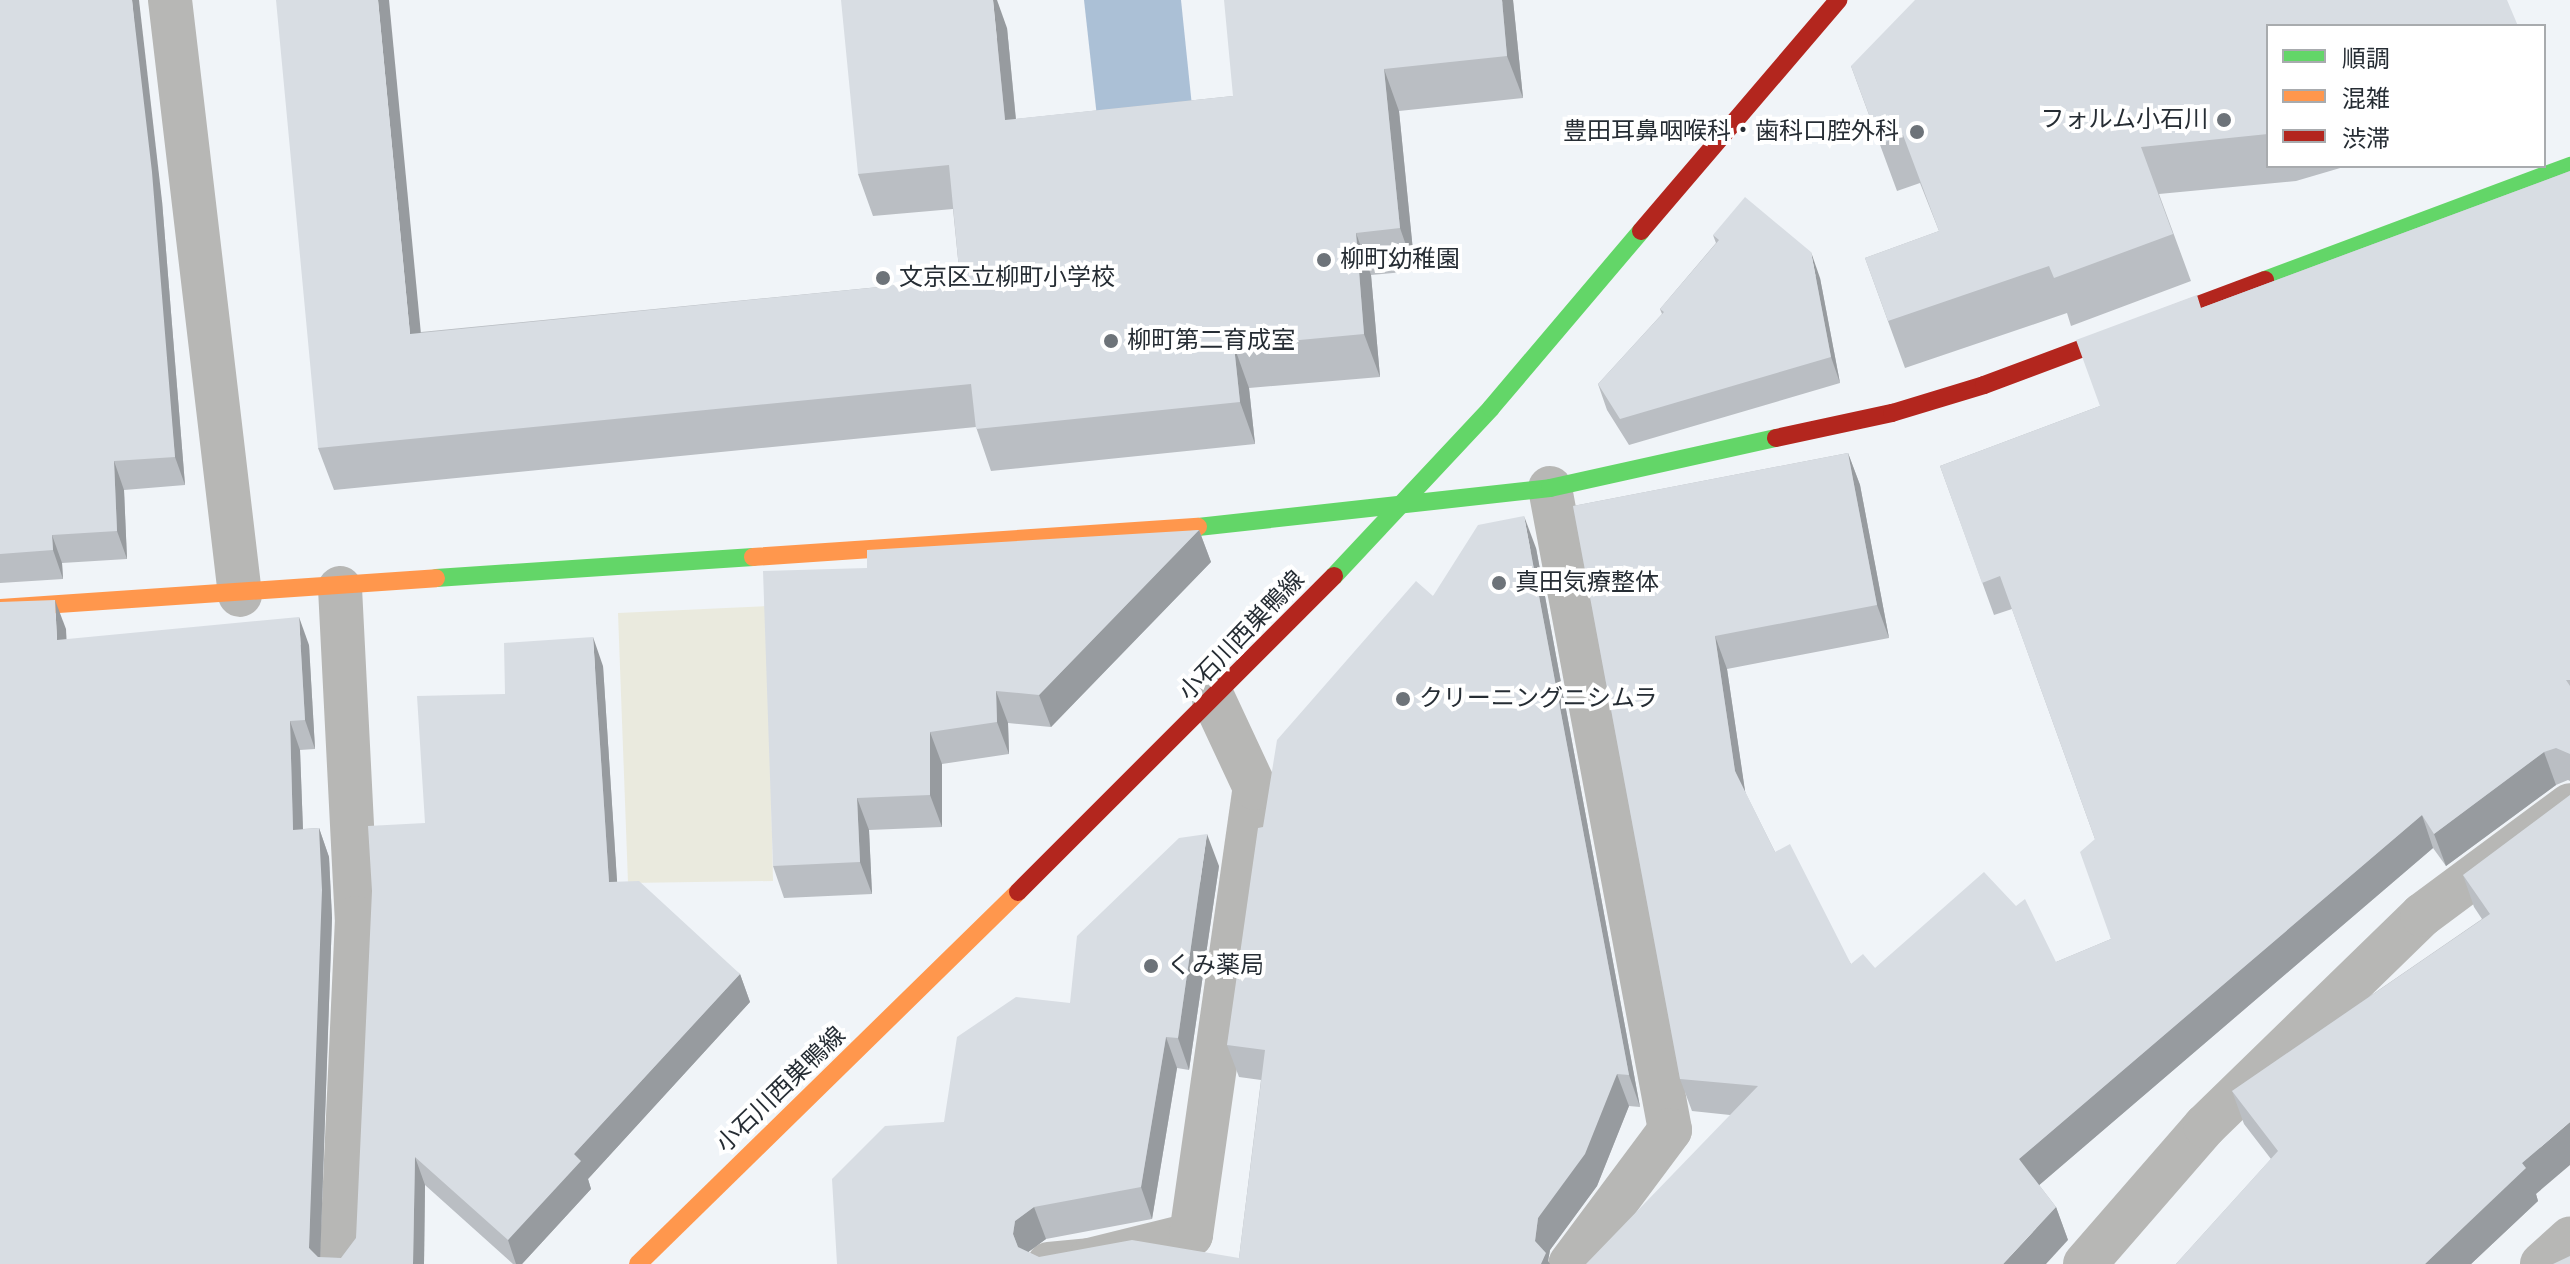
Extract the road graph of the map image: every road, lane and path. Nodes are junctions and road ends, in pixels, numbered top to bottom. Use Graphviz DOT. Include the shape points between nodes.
graph roads {
  1 [pos="170,0"];
  2 [pos="1838,0"];
  3 [pos="2570,166"];
  4 [pos="1550,488"];
  5 [pos="1399,508"];
  6 [pos="340,588"];
  7 [pos="240,595"];
  8 [pos="0,608"];
  9 [pos="1214,700"];
  10 [pos="2570,805"];
  11 [pos="2570,1239"];
  12 [pos="341,1264"];
  13 [pos="638,1264"];
  14 [pos="1049,1264"];
  15 [pos="1570,1264"];
  16 [pos="2085,1264"];
  17 [pos="2542,1264"];
  1 -- 7 [label="street"];
  2 -- 5 [label="street, 小石川西巣鴨線" via="1491,408"];
  3 -- 4 [label="street" via="1984,385 1892,413"];
  4 -- 5 [label="street"];
  4 -- 15 [label="street" via="1670,1130"];
  5 -- 6 [label="street" via="1254,524"];
  5 -- 9 [label="street, 小石川西巣鴨線"];
  6 -- 7 [label="street"];
  6 -- 12 [label="street" via="357,918"];
  7 -- 8 [label="street"];
  9 -- 13 [label="street, 小石川西巣鴨線"];
  9 -- 14 [label="street" via="1255,788 1191,1235 1089,1260"];
  10 -- 16 [label="street" via="2422,915 2205,1126"];
  11 -- 17 [label="street"];
}
